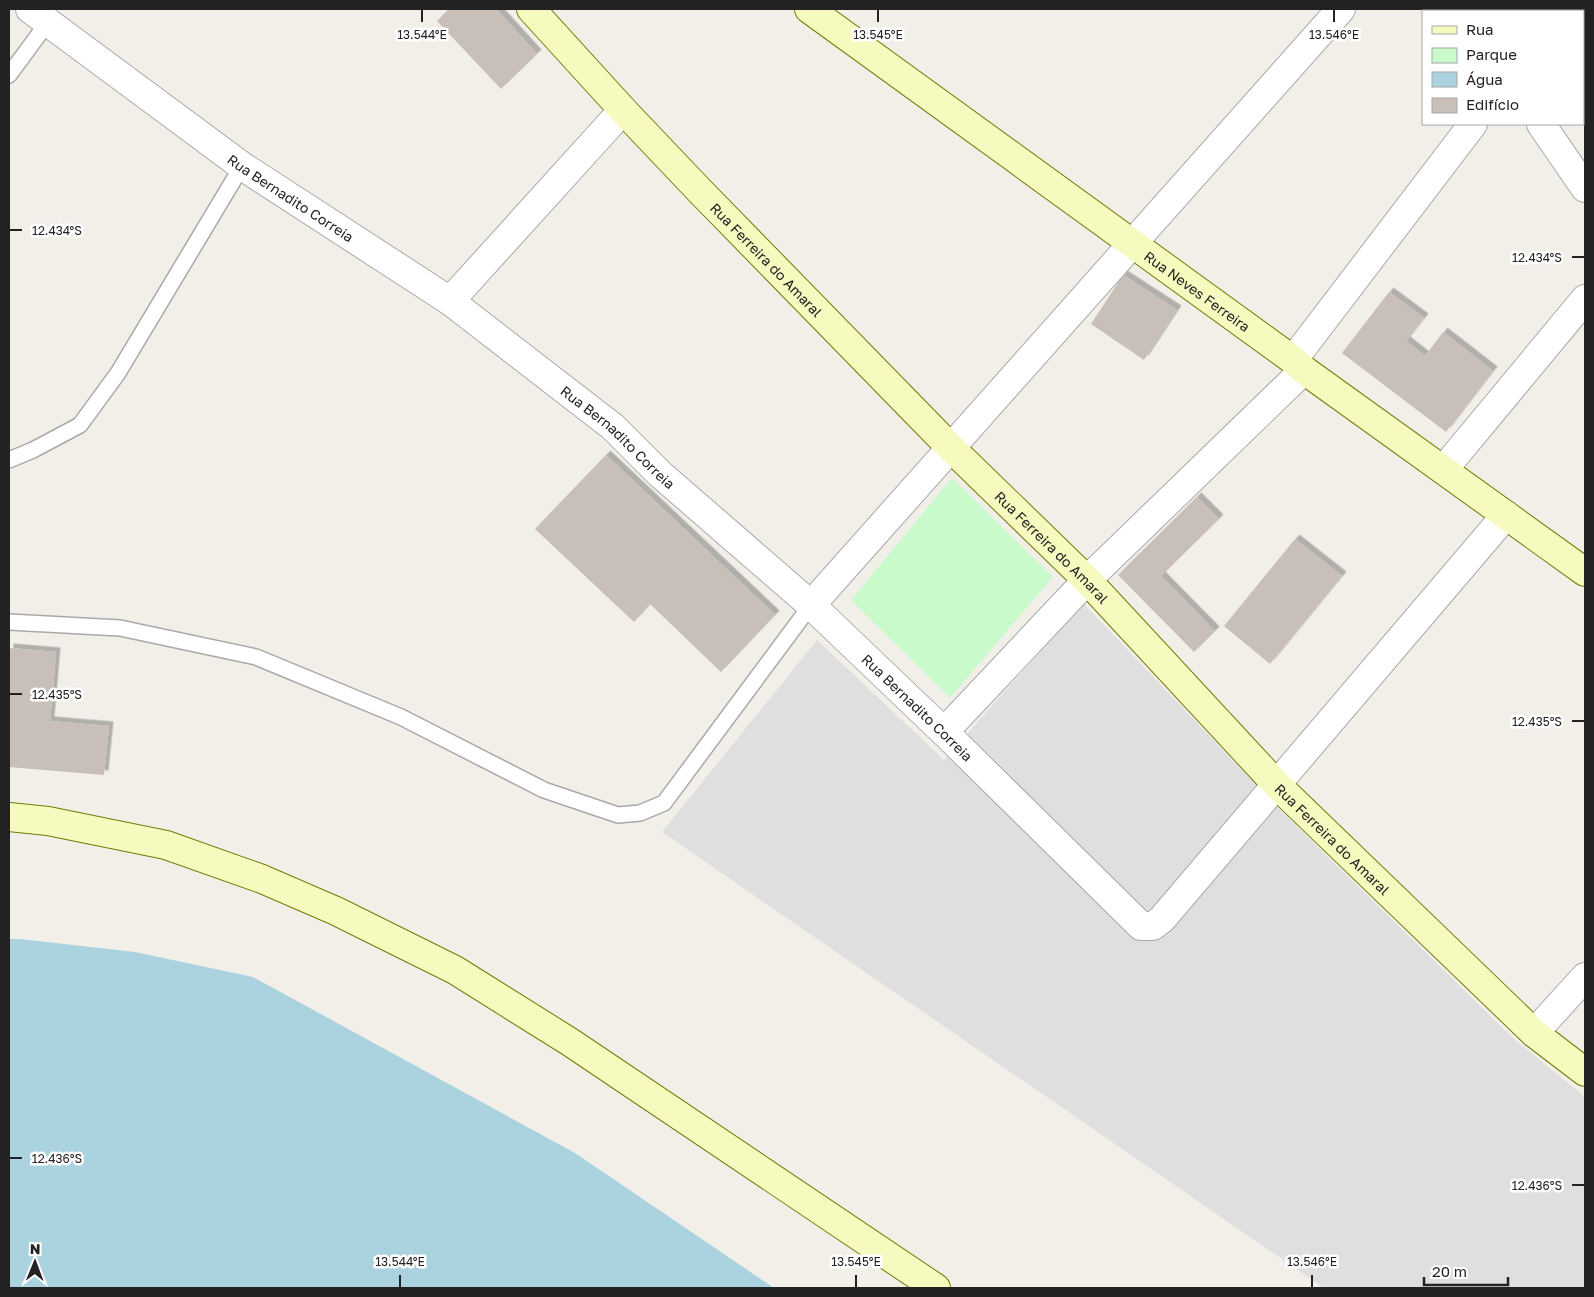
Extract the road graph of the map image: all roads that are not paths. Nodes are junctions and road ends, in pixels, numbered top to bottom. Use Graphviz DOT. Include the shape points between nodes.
graph roads {
  1 [pos="531,9"];
  2 [pos="809,9"];
  3 [pos="1341,9"];
  4 [pos="39,15"];
  5 [pos="9,75"];
  6 [pos="623,110"];
  7 [pos="1472,125"];
  8 [pos="1542,125"];
  9 [pos="242,166"];
  10 [pos="1585,188"];
  11 [pos="1132,243"];
  12 [pos="1585,300"];
  13 [pos="450,301"];
  14 [pos="1299,365"];
  15 [pos="951,448"];
  16 [pos="9,460"];
  17 [pos="1444,469"];
  18 [pos="1506,514"];
  19 [pos="1585,572"];
  20 [pos="1087,580"];
  21 [pos="811,605"];
  22 [pos="9,622"];
  23 [pos="944,732"];
  24 [pos="1277,785"];
  25 [pos="9,817"];
  26 [pos="1585,977"];
  27 [pos="1534,1033"];
  28 [pos="1585,1072"];
  29 [pos="936,1288"];
  1 -- 6 [label="street, Rua Ferreira do Amaral"];
  2 -- 11 [label="street, Rua Neves Ferreira"];
  3 -- 11 [label="street"];
  4 -- 5 [label="lane"];
  4 -- 9 [label="street, Rua Bernadito Correia"];
  6 -- 13 [label="street"];
  6 -- 15 [label="street, Rua Ferreira do Amaral"];
  7 -- 14 [label="street"];
  8 -- 10 [label="street"];
  9 -- 13 [label="street, Rua Bernadito Correia"];
  9 -- 16 [label="lane" via="118,373 80,425"];
  11 -- 14 [label="street, Rua Neves Ferreira"];
  11 -- 15 [label="street"];
  12 -- 17 [label="street"];
  13 -- 21 [label="street, Rua Bernadito Correia" via="613,428 660,474"];
  14 -- 17 [label="street, Rua Neves Ferreira"];
  14 -- 20 [label="street"];
  15 -- 20 [label="street, Rua Ferreira do Amaral"];
  15 -- 21 [label="street"];
  17 -- 18 [label="street, Rua Neves Ferreira"];
  18 -- 19 [label="street, Rua Neves Ferreira"];
  18 -- 24 [label="street"];
  20 -- 23 [label="street"];
  20 -- 24 [label="street, Rua Ferreira do Amaral"];
  21 -- 22 [label="lane" via="664,803 640,813 618,814 544,790 401,718 256,657 120,628"];
  21 -- 23 [label="street, Rua Bernadito Correia"];
  23 -- 24 [label="street, Rua Bernadito Correia" via="1141,926 1153,926 1162,919"];
  24 -- 27 [label="street, Rua Ferreira do Amaral"];
  25 -- 29 [label="street" via="48,821 166,845 262,879 336,911 455,970 570,1042"];
  26 -- 27 [label="street"];
  27 -- 28 [label="street, Rua Ferreira do Amaral"];
}
